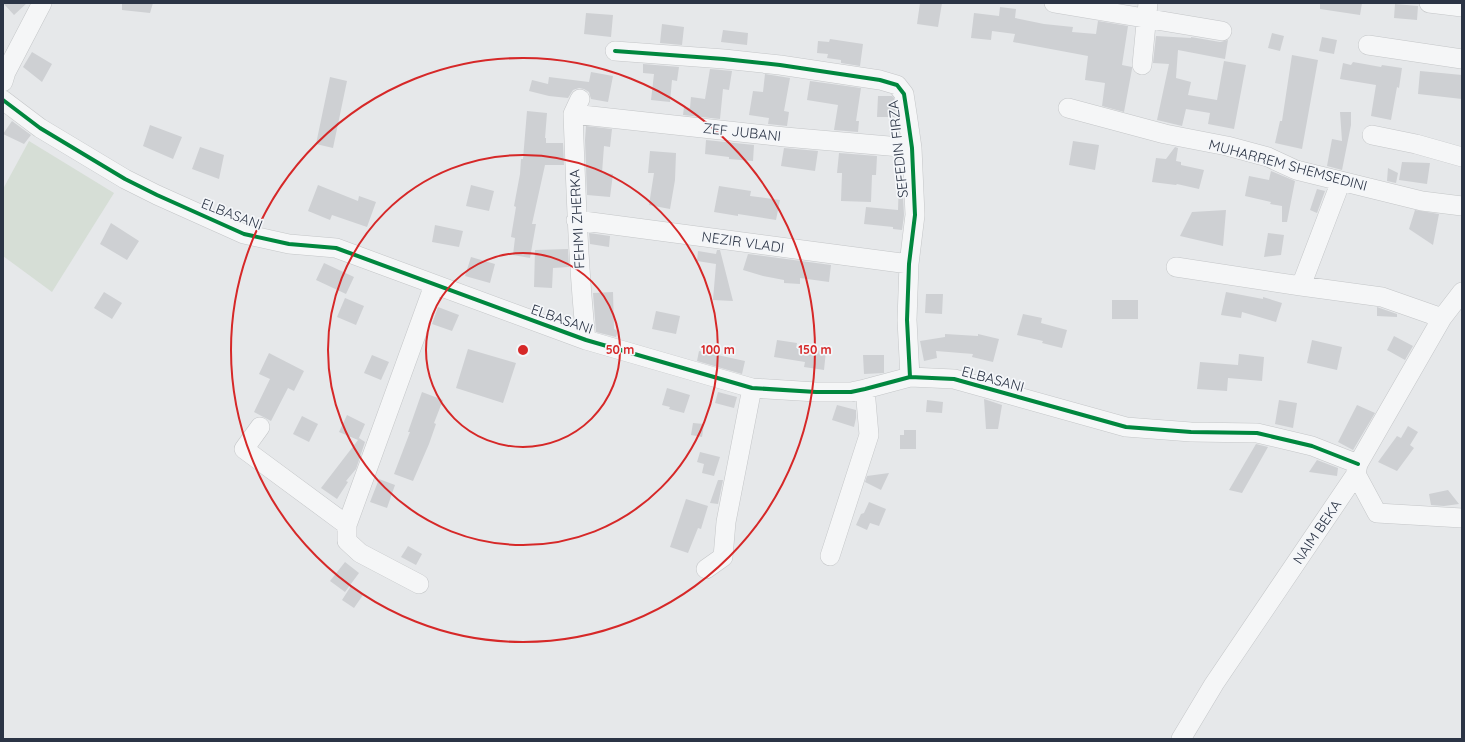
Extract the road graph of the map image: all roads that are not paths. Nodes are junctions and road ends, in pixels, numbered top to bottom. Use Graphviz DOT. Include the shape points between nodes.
graph roads {
  1 [pos="42,3"];
  2 [pos="1054,3"];
  3 [pos="1429,3"];
  4 [pos="1462,7"];
  5 [pos="1147,11"];
  6 [pos="1222,31"];
  7 [pos="1368,45"];
  8 [pos="615,51"];
  9 [pos="1462,59"];
  10 [pos="1142,65"];
  11 [pos="3,82"];
  12 [pos="3,100"];
  13 [pos="576,107"];
  14 [pos="1068,108"];
  15 [pos="1372,135"];
  16 [pos="912,148"];
  17 [pos="1462,157"];
  18 [pos="1341,181"];
  19 [pos="1462,206"];
  20 [pos="576,220"];
  21 [pos="909,264"];
  22 [pos="1176,267"];
  23 [pos="434,285"];
  24 [pos="1301,286"];
  25 [pos="1462,292"];
  26 [pos="1442,318"];
  27 [pos="586,340"];
  28 [pos="910,377"];
  29 [pos="752,388"];
  30 [pos="865,390"];
  31 [pos="260,426"];
  32 [pos="1357,469"];
  33 [pos="1462,518"];
  34 [pos="346,525"];
  35 [pos="830,556"];
  36 [pos="706,569"];
  37 [pos="419,584"];
  38 [pos="1181,739"];
  1 -- 11 [label="street"];
  2 -- 5 [label="street"];
  3 -- 4 [label="street"];
  5 -- 6 [label="street"];
  5 -- 10 [label="street"];
  7 -- 9 [label="street"];
  8 -- 16 [label="street, SEFEDIN FIRZA" via="780,64 897,85 904,94"];
  12 -- 23 [label="street, ELBASANI" via="40,128 125,179 244,234 289,244 336,248"];
  13 -- 16 [label="street, ZEF JUBANI" via="784,136"];
  13 -- 20 [label="street, FEHMI ZHERKA"];
  14 -- 18 [label="street, MUHARREM SHEMSEDINI" via="1165,134 1227,146 1268,157 1296,170"];
  15 -- 17 [label="street"];
  16 -- 21 [label="street, SEFEDIN FIRZA" via="915,215"];
  18 -- 19 [label="street, MUHARREM SHEMSEDINI" via="1422,201"];
  18 -- 24 [label="street"];
  20 -- 21 [label="street, NEZIR VLADI"];
  20 -- 27 [label="street, FEHMI ZHERKA"];
  21 -- 28 [label="street, SEFEDIN FIRZA" via="907,320"];
  22 -- 24 [label="street"];
  23 -- 27 [label="street, ELBASANI"];
  23 -- 34 [label="street"];
  24 -- 26 [label="street" via="1382,297"];
  25 -- 26 [label="street, NAIM BEKA"];
  26 -- 32 [label="street, NAIM BEKA"];
  27 -- 29 [label="street, ELBASANI"];
  28 -- 30 [label="street, ELBASANI"];
  28 -- 32 [label="street, ELBASANI" via="954,379 1126,427 1191,432 1257,433 1312,446"];
  29 -- 30 [label="street, ELBASANI" via="816,392"];
  29 -- 36 [label="street" via="726,522 723,557"];
  30 -- 35 [label="street" via="869,435"];
  31 -- 34 [label="street" via="244,449"];
  32 -- 33 [label="street" via="1377,514"];
  32 -- 38 [label="street, NAIM BEKA" via="1214,684"];
  34 -- 37 [label="street" via="347,540 360,553"];
}
